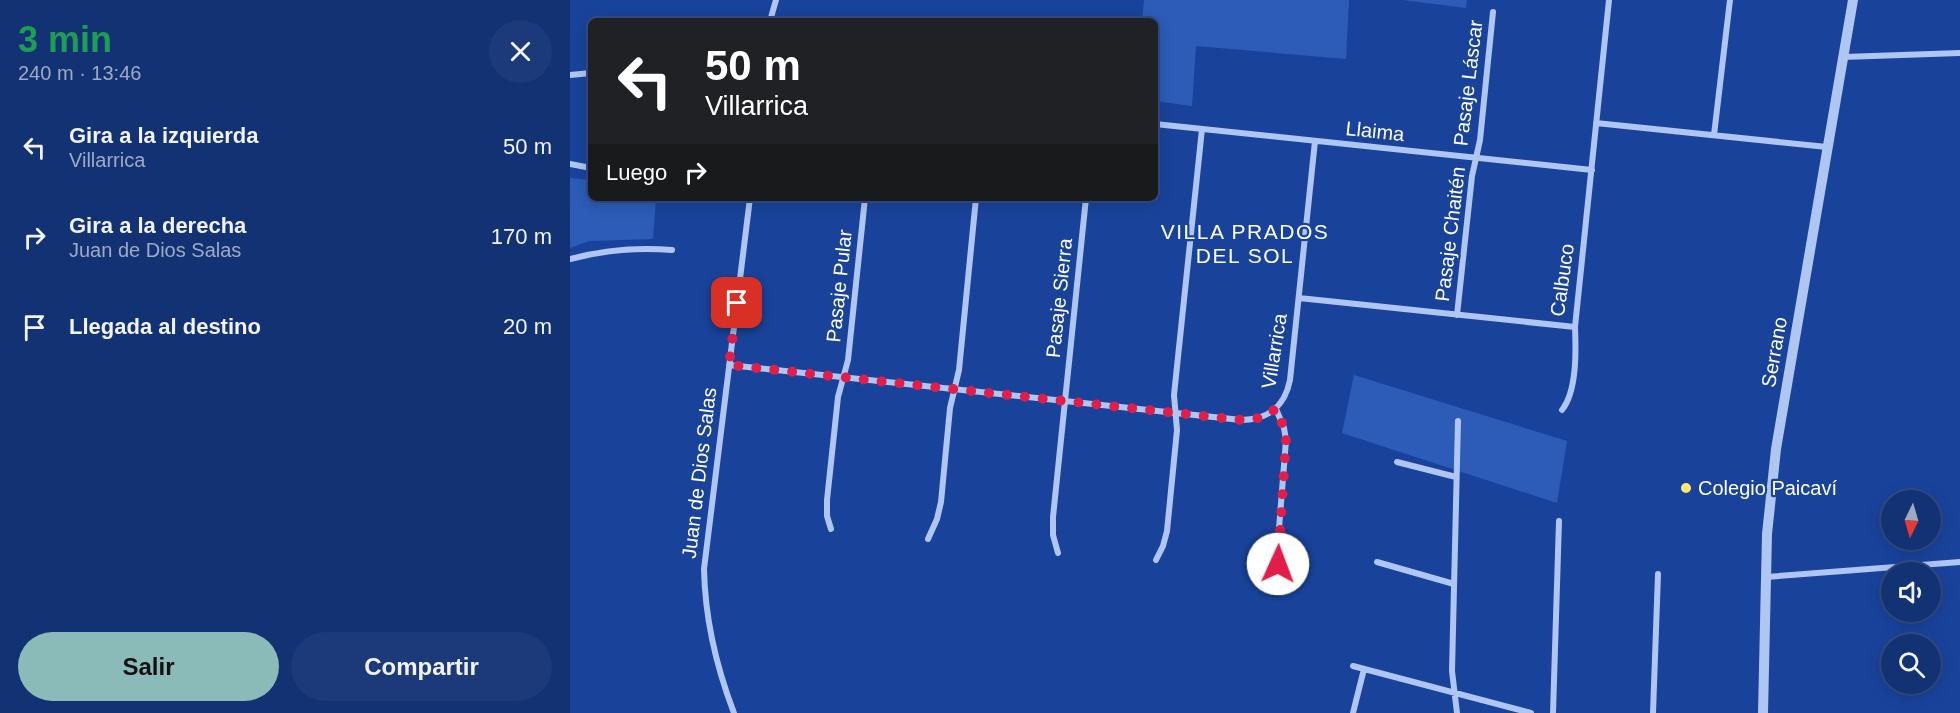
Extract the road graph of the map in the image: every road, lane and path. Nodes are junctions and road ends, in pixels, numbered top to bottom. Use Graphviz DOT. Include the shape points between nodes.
graph roads {
  1 [pos="777,0"];
  2 [pos="1609,0"];
  3 [pos="1730,0"];
  4 [pos="1853,0"];
  5 [pos="1493,12"];
  6 [pos="771,18"];
  7 [pos="1960,53"];
  8 [pos="1843,57"];
  9 [pos="588,73"];
  10 [pos="570,75"];
  11 [pos="1596,123"];
  12 [pos="1158,124"];
  13 [pos="1202,129"];
  14 [pos="1714,135"];
  15 [pos="1315,141"];
  16 [pos="1827,147"];
  17 [pos="1476,158"];
  18 [pos="570,164"];
  19 [pos="588,167"];
  20 [pos="1592,170"];
  21 [pos="750,201"];
  22 [pos="865,201"];
  23 [pos="976,201"];
  24 [pos="1086,201"];
  25 [pos="672,250"];
  26 [pos="570,259"];
  27 [pos="1299,298"];
  28 [pos="1457,315"];
  29 [pos="1575,327"];
  30 [pos="729,365"];
  31 [pos="843,378"];
  32 [pos="955,389"];
  33 [pos="1065,401"];
  34 [pos="1276,409"];
  35 [pos="1562,410"];
  36 [pos="1176,413"];
  37 [pos="1458,421"];
  38 [pos="1397,462"];
  39 [pos="1456,477"];
  40 [pos="1559,521"];
  41 [pos="831,529"];
  42 [pos="927,539"];
  43 [pos="1058,553"];
  44 [pos="1156,560"];
  45 [pos="1377,562"];
  46 [pos="1960,562"];
  47 [pos="1658,574"];
  48 [pos="1281,577"];
  49 [pos="1765,577"];
  50 [pos="1454,584"];
  51 [pos="1353,666"];
  52 [pos="1364,669"];
  53 [pos="1455,693"];
  54 [pos="734,713"];
  55 [pos="1353,713"];
  56 [pos="1457,713"];
  57 [pos="1531,713"];
  58 [pos="1553,713"];
  59 [pos="1653,713"];
  60 [pos="1762,713"];
  1 -- 6 [label="street"];
  2 -- 11 [label="street, Calbuco"];
  3 -- 14 [label="street"];
  4 -- 8 [label="street, Serrano"];
  5 -- 17 [label="street, Pasaje Láscar"];
  7 -- 8 [label="street"];
  8 -- 16 [label="street, Serrano"];
  9 -- 10 [label="street"];
  11 -- 14 [label="street"];
  11 -- 20 [label="street, Calbuco"];
  12 -- 13 [label="street, Llaima"];
  13 -- 15 [label="street, Llaima"];
  13 -- 36 [label="street" via="1174,395"];
  14 -- 16 [label="street"];
  15 -- 17 [label="street, Llaima"];
  15 -- 27 [label="street, Villarrica"];
  16 -- 49 [label="street, Serrano" via="1776,449"];
  17 -- 20 [label="street, Llaima"];
  17 -- 28 [label="street, Pasaje Chaitén"];
  18 -- 19 [label="street"];
  20 -- 29 [label="street, Calbuco"];
  21 -- 30 [label="street, Juan de Dios Salas"];
  22 -- 31 [label="street, Pasaje Pular"];
  23 -- 32 [label="street"];
  24 -- 33 [label="street, Pasaje Sierra"];
  25 -- 26 [label="street" via="610,250"];
  27 -- 28 [label="street, Calbuco"];
  27 -- 34 [label="street, Villarrica" via="1288,391"];
  28 -- 29 [label="street, Calbuco"];
  29 -- 35 [label="street" via="1572,388"];
  30 -- 31 [label="street, Villarrica"];
  30 -- 54 [label="street, Juan de Dios Salas" via="704,569 711,635"];
  31 -- 32 [label="street, Villarrica"];
  31 -- 41 [label="street, Pasaje Pular" via="827,500"];
  32 -- 33 [label="street, Villarrica"];
  32 -- 42 [label="street" via="941,502"];
  33 -- 36 [label="street, Villarrica"];
  33 -- 43 [label="street, Pasaje Sierra" via="1052,526"];
  34 -- 36 [label="street, Villarrica" via="1251,420"];
  34 -- 48 [label="street" via="1286,440 1277,554"];
  36 -- 44 [label="street" via="1167,531"];
  37 -- 39 [label="street"];
  38 -- 39 [label="street"];
  39 -- 50 [label="street"];
  40 -- 58 [label="street"];
  45 -- 50 [label="street"];
  46 -- 49 [label="street"];
  47 -- 59 [label="street"];
  49 -- 60 [label="street, Serrano"];
  50 -- 53 [label="street"];
  51 -- 52 [label="street"];
  52 -- 53 [label="street"];
  52 -- 55 [label="street"];
  53 -- 56 [label="street"];
  53 -- 57 [label="street"];
}
